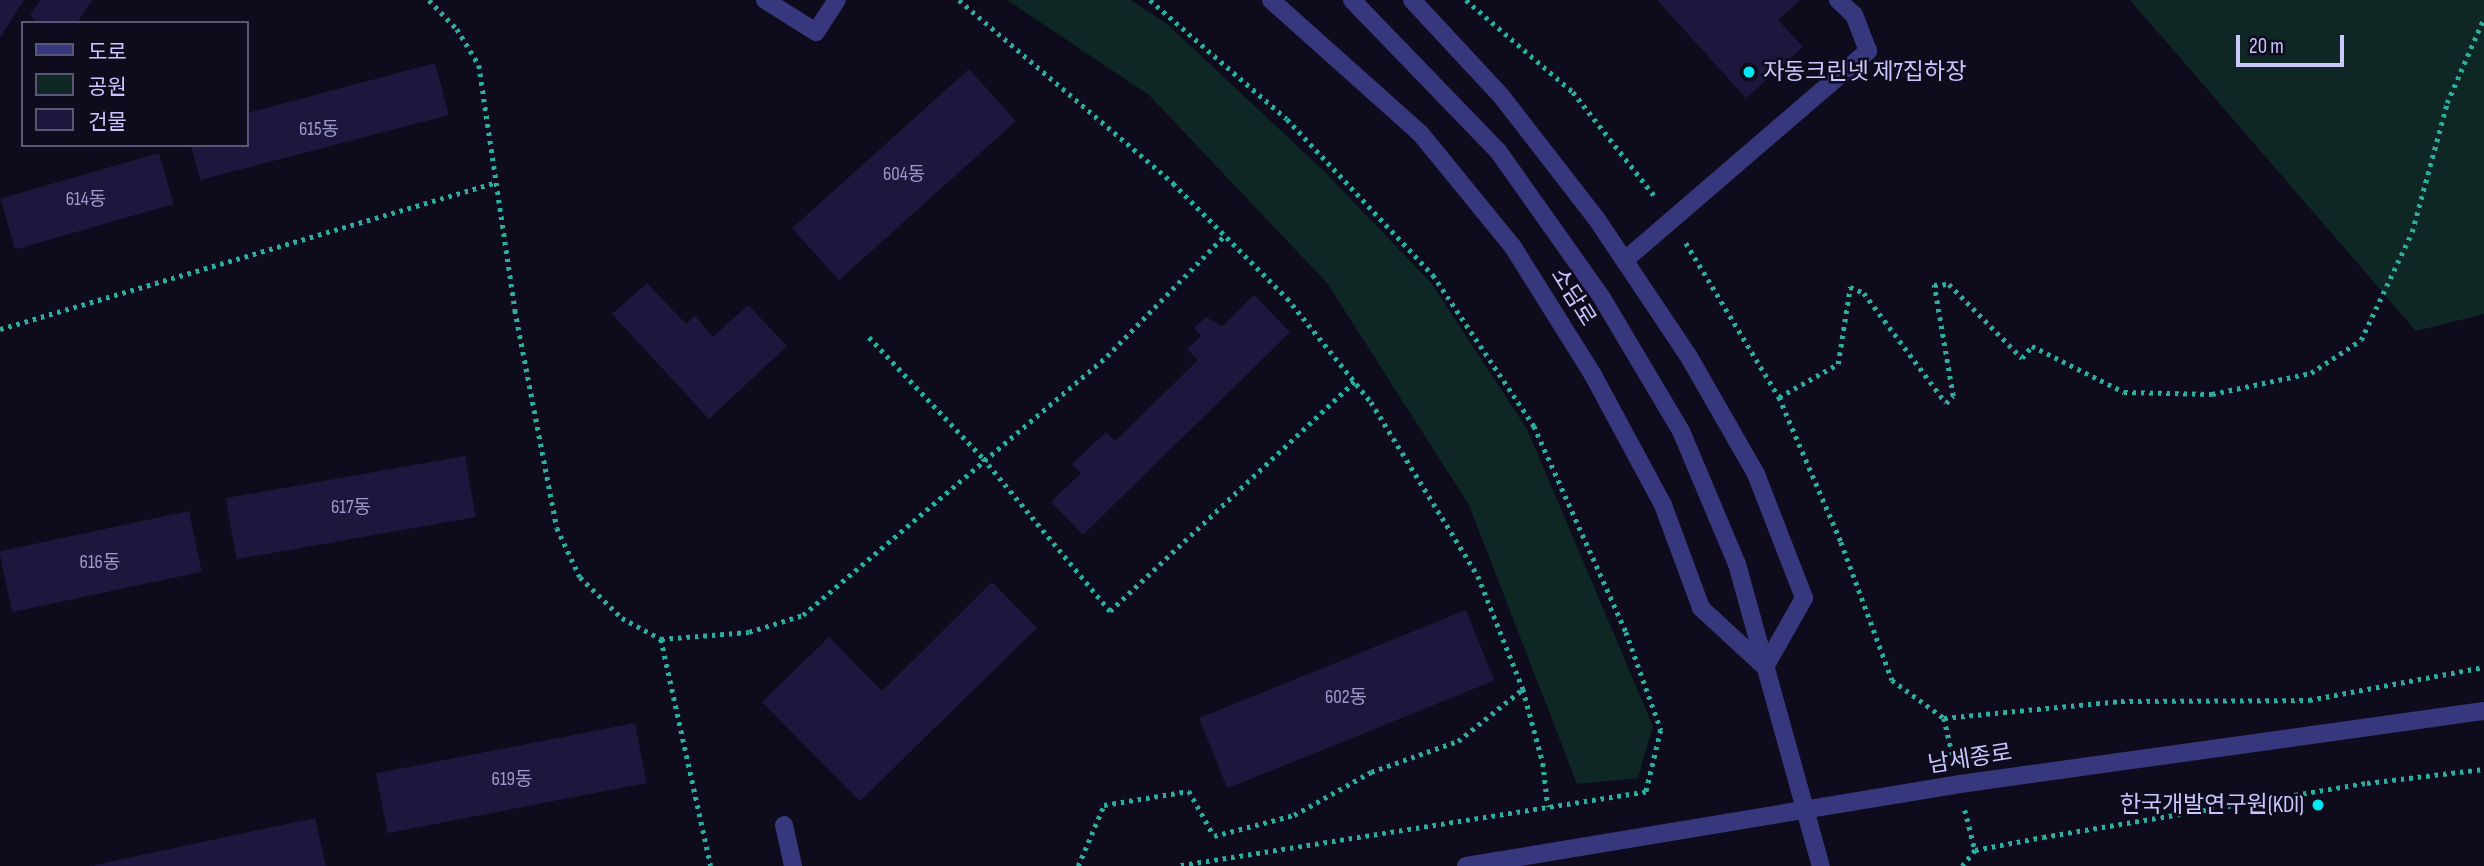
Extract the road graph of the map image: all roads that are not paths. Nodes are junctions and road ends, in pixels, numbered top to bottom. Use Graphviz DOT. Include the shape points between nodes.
graph roads {
  1 [pos="765,0"];
  2 [pos="836,0"];
  3 [pos="1271,0"];
  4 [pos="1352,0"];
  5 [pos="1412,0"];
  6 [pos="1838,0"];
  7 [pos="1625,260"];
  8 [pos="1765,667"];
  9 [pos="2484,711"];
  10 [pos="1807,811"];
  11 [pos="784,825"];
  12 [pos="793,866"];
  13 [pos="1466,866"];
  14 [pos="1821,866"];
  1 -- 2 [label="street" via="816,32"];
  3 -- 8 [label="street, 소담로" via="1420,133 1513,247 1593,375 1663,505 1701,607"];
  4 -- 8 [label="street" via="1498,151 1602,298 1681,431 1737,564"];
  5 -- 7 [label="street" via="1502,97"];
  6 -- 7 [label="street" via="1854,15 1868,51"];
  7 -- 8 [label="street" via="1689,357 1756,474 1804,598"];
  8 -- 10 [label="street"];
  9 -- 10 [label="street, 남세종로"];
  10 -- 13 [label="street, 남세종로"];
  10 -- 14 [label="street"];
  11 -- 12 [label="street"];
}
